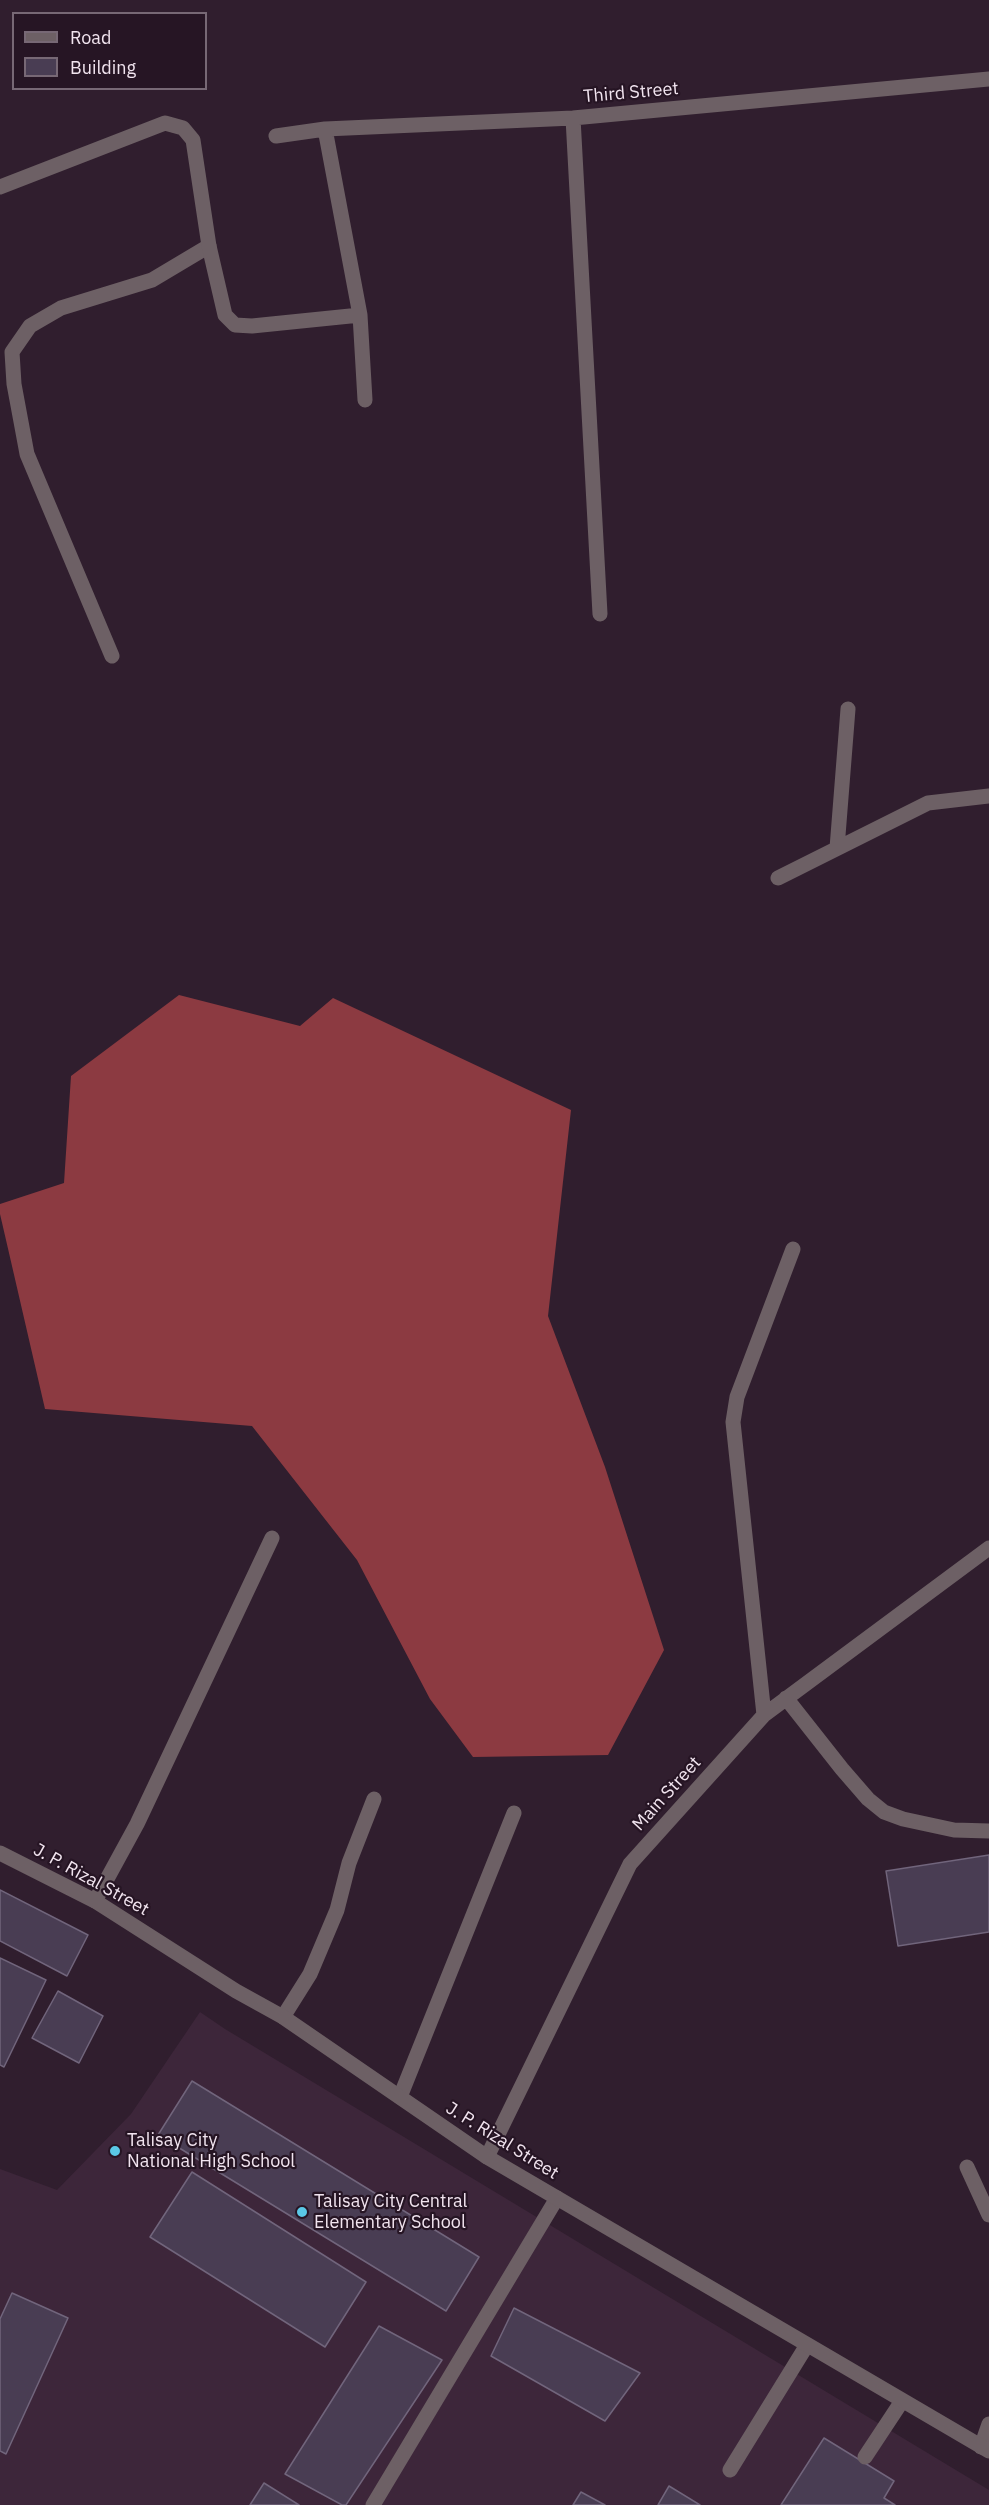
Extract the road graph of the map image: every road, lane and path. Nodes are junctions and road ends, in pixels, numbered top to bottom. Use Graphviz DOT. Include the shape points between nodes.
graph roads {
  1 [pos="989,79"];
  2 [pos="573,118"];
  3 [pos="325,129"];
  4 [pos="276,136"];
  5 [pos="0,188"];
  6 [pos="209,246"];
  7 [pos="360,315"];
  8 [pos="365,400"];
  9 [pos="600,614"];
  10 [pos="112,656"];
  11 [pos="849,709"];
  12 [pos="989,796"];
  13 [pos="837,848"];
  14 [pos="778,878"];
  15 [pos="793,1249"];
  16 [pos="272,1538"];
  17 [pos="989,1548"];
  18 [pos="786,1698"];
  19 [pos="765,1715"];
  20 [pos="374,1799"];
  21 [pos="514,1813"];
  22 [pos="989,1831"];
  23 [pos="0,1853"];
  24 [pos="95,1901"];
  25 [pos="283,2017"];
  26 [pos="400,2097"];
  27 [pos="487,2157"];
  28 [pos="967,2167"];
  29 [pos="556,2198"];
  30 [pos="989,2215"];
  31 [pos="807,2345"];
  32 [pos="902,2401"];
  33 [pos="989,2424"];
  34 [pos="985,2449"];
  35 [pos="866,2457"];
  36 [pos="730,2470"];
  37 [pos="373,2505"];
  1 -- 2 [label="street, Third Street"];
  2 -- 3 [label="street, Third Street"];
  2 -- 9 [label="street"];
  3 -- 4 [label="street, Third Street"];
  3 -- 7 [label="street"];
  5 -- 6 [label="street" via="165,123 183,128 193,140"];
  6 -- 7 [label="street" via="225,315 235,325"];
  6 -- 10 [label="street" via="152,280 61,308 30,326 12,352 27,454"];
  7 -- 8 [label="street"];
  11 -- 13 [label="street"];
  12 -- 13 [label="street" via="928,803"];
  13 -- 14 [label="street"];
  15 -- 19 [label="street" via="737,1397 733,1422"];
  16 -- 24 [label="street" via="137,1824"];
  17 -- 18 [label="street, Main Street"];
  18 -- 19 [label="street, Main Street"];
  18 -- 22 [label="street" via="842,1769 884,1812 954,1830"];
  19 -- 27 [label="street, Main Street" via="630,1864"];
  20 -- 25 [label="street" via="337,1910 310,1974"];
  21 -- 26 [label="street"];
  23 -- 24 [label="street, J. P. Rizal Street"];
  24 -- 25 [label="street, J. P. Rizal Street"];
  25 -- 26 [label="street, J. P. Rizal Street"];
  26 -- 27 [label="street, J. P. Rizal Street"];
  27 -- 29 [label="street, J. P. Rizal Street"];
  28 -- 30 [label="street"];
  29 -- 31 [label="street, J. P. Rizal Street"];
  29 -- 37 [label="street"];
  31 -- 32 [label="street, J. P. Rizal Street"];
  31 -- 36 [label="street"];
  32 -- 34 [label="street, J. P. Rizal Street"];
  32 -- 35 [label="street"];
  33 -- 34 [label="street"];
}
